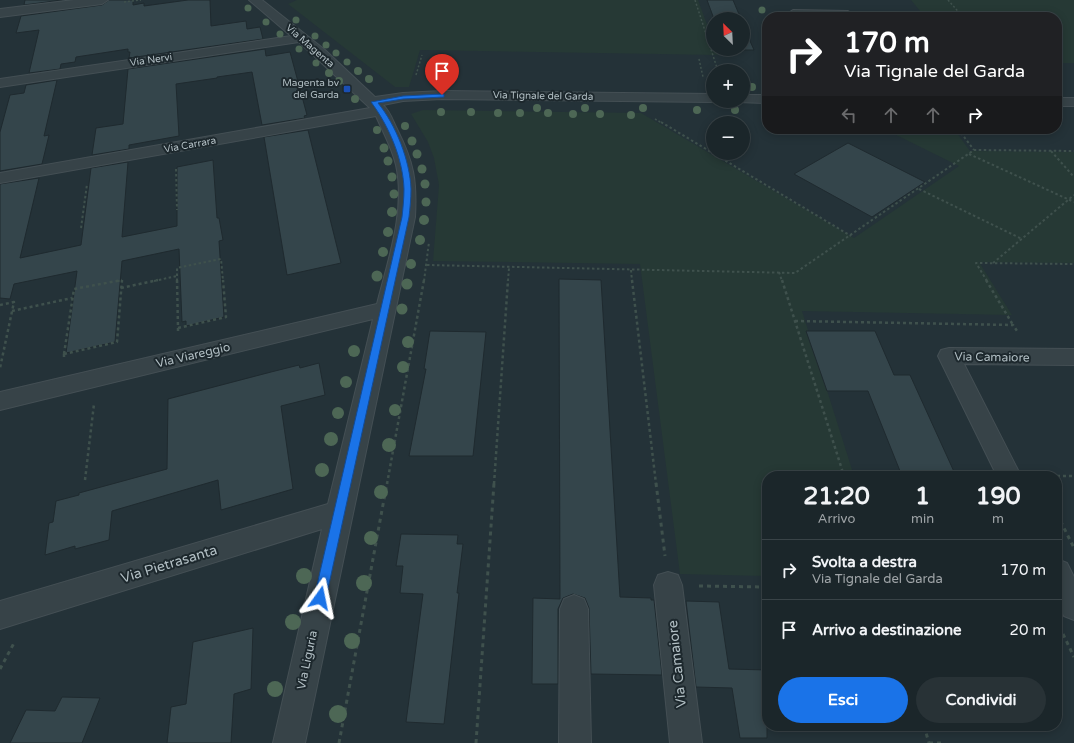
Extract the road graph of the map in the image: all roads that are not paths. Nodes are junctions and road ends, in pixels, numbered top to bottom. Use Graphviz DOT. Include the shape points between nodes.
graph roads {
  1 [pos="102,0"];
  2 [pos="255,0"];
  3 [pos="786,0"];
  4 [pos="792,12"];
  5 [pos="0,13"];
  6 [pos="302,38"];
  7 [pos="0,82"];
  8 [pos="706,98"];
  9 [pos="750,99"];
  10 [pos="762,99"];
  11 [pos="1062,102"];
  12 [pos="1074,102"];
  13 [pos="377,107"];
  14 [pos="0,178"];
  15 [pos="386,309"];
  16 [pos="1074,357"];
  17 [pos="0,401"];
  18 [pos="1006,471"];
  19 [pos="338,512"];
  20 [pos="668,585"];
  21 [pos="1062,594"];
  22 [pos="574,609"];
  23 [pos="1067,616"];
  24 [pos="7,624"];
  25 [pos="289,743"];
  26 [pos="575,743"];
  27 [pos="686,743"];
  1 -- 5 [label="street"];
  2 -- 6 [label="street, Via Magenta"];
  3 -- 4 [label="street"];
  6 -- 7 [label="street, Via Nervi"];
  6 -- 13 [label="street, Via Magenta"];
  8 -- 13 [label="street, Via Tignale del Garda" via="442,95 403,97"];
  9 -- 10 [label="street"];
  11 -- 12 [label="street"];
  13 -- 14 [label="street, Via Carrara"];
  13 -- 15 [label="street, Via Liguria" via="397,144 408,188 406,217"];
  15 -- 17 [label="street, Via Viareggio"];
  15 -- 19 [label="street, Via Liguria"];
  16 -- 18 [label="street, Via Camaiore" via="949,356"];
  19 -- 24 [label="street, Via Pietrasanta"];
  19 -- 25 [label="street, Via Liguria"];
  20 -- 27 [label="street, Via Camaiore"];
  21 -- 23 [label="street"];
  22 -- 26 [label="street"];
}
